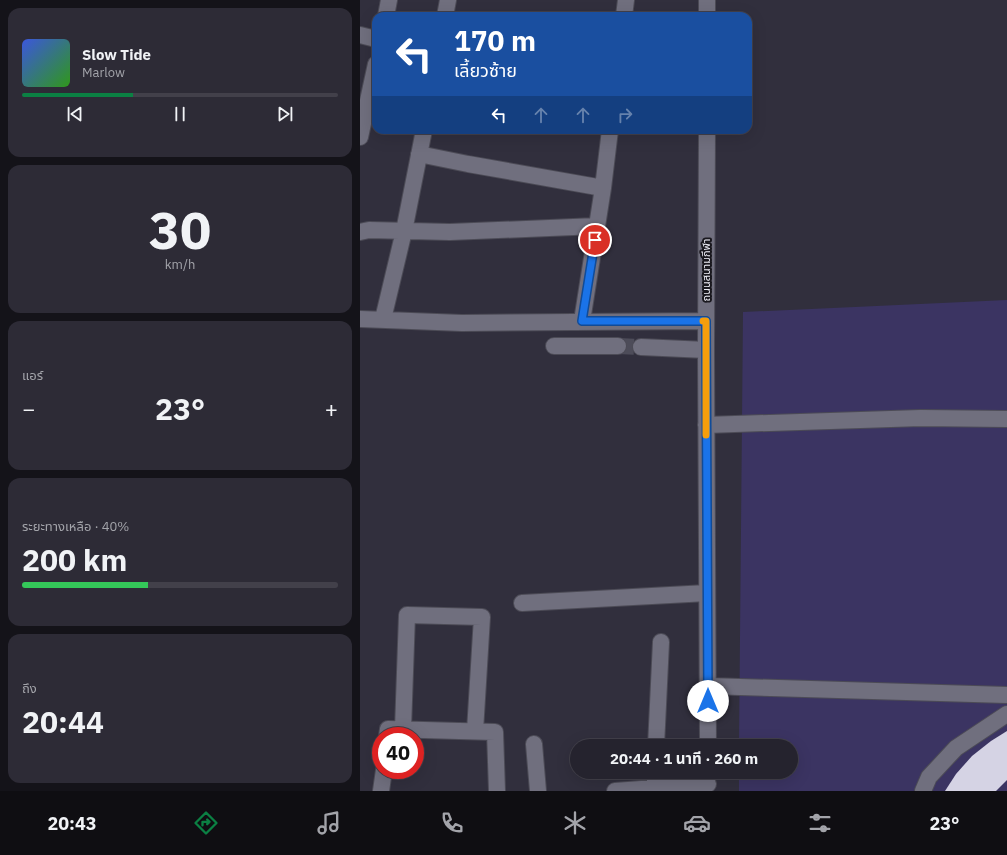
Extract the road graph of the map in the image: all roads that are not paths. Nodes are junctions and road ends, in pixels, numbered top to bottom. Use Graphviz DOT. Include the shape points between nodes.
graph roads {
  1 [pos="389,0"];
  2 [pos="448,0"];
  3 [pos="626,0"];
  4 [pos="707,0"];
  5 [pos="387,12"];
  6 [pos="446,12"];
  7 [pos="624,12"];
  8 [pos="707,12"];
  9 [pos="360,35"];
  10 [pos="372,38"];
  11 [pos="372,82"];
  12 [pos="423,134"];
  13 [pos="610,134"];
  14 [pos="707,134"];
  15 [pos="360,137"];
  16 [pos="419,154"];
  17 [pos="604,188"];
  18 [pos="597,226"];
  19 [pos="404,231"];
  20 [pos="360,232"];
  21 [pos="360,319"];
  22 [pos="383,319"];
  23 [pos="582,321"];
  24 [pos="706,321"];
  25 [pos="554,346"];
  26 [pos="618,346"];
  27 [pos="641,347"];
  28 [pos="706,350"];
  29 [pos="1007,419"];
  30 [pos="706,425"];
  31 [pos="707,593"];
  32 [pos="522,603"];
  33 [pos="661,642"];
  34 [pos="708,686"];
  35 [pos="1007,694"];
  36 [pos="1007,714"];
  37 [pos="402,727"];
  38 [pos="424,730"];
  39 [pos="475,731"];
  40 [pos="656,739"];
  41 [pos="708,739"];
  42 [pos="534,744"];
  43 [pos="383,779"];
  44 [pos="655,780"];
  45 [pos="708,782"];
  46 [pos="381,791"];
  47 [pos="497,791"];
  48 [pos="538,791"];
  49 [pos="615,791"];
  50 [pos="923,791"];
  1 -- 5 [label="street"];
  2 -- 6 [label="street"];
  3 -- 7 [label="street"];
  4 -- 8 [label="street"];
  9 -- 10 [label="street"];
  11 -- 15 [label="street"];
  12 -- 16 [label="street"];
  13 -- 17 [label="street"];
  14 -- 24 [label="street, ถนนสนามกีฬา"];
  16 -- 17 [label="street"];
  16 -- 19 [label="street"];
  17 -- 18 [label="street"];
  18 -- 19 [label="street" via="450,232"];
  18 -- 23 [label="street"];
  19 -- 20 [label="street"];
  19 -- 22 [label="street"];
  21 -- 22 [label="street"];
  22 -- 23 [label="street" via="462,323"];
  23 -- 24 [label="street"];
  24 -- 28 [label="street, ถนนสนามกีฬา"];
  25 -- 26 [label="street"];
  27 -- 28 [label="street"];
  28 -- 30 [label="street, ถนนสนามกีฬา"];
  29 -- 30 [label="street" via="921,418"];
  30 -- 31 [label="street, ถนนสนามกีฬา"];
  31 -- 32 [label="street"];
  31 -- 34 [label="street, ถนนสนามกีฬา"];
  33 -- 40 [label="street"];
  34 -- 35 [label="street"];
  34 -- 41 [label="street, ถนนสนามกีฬา"];
  36 -- 50 [label="street" via="956,748 929,777"];
  37 -- 39 [label="street" via="407,615 482,618"];
  38 -- 39 [label="street"];
  39 -- 47 [label="street" via="495,732"];
  42 -- 48 [label="street"];
  43 -- 46 [label="street"];
  44 -- 45 [label="street"];
  44 -- 49 [label="street"];
}
